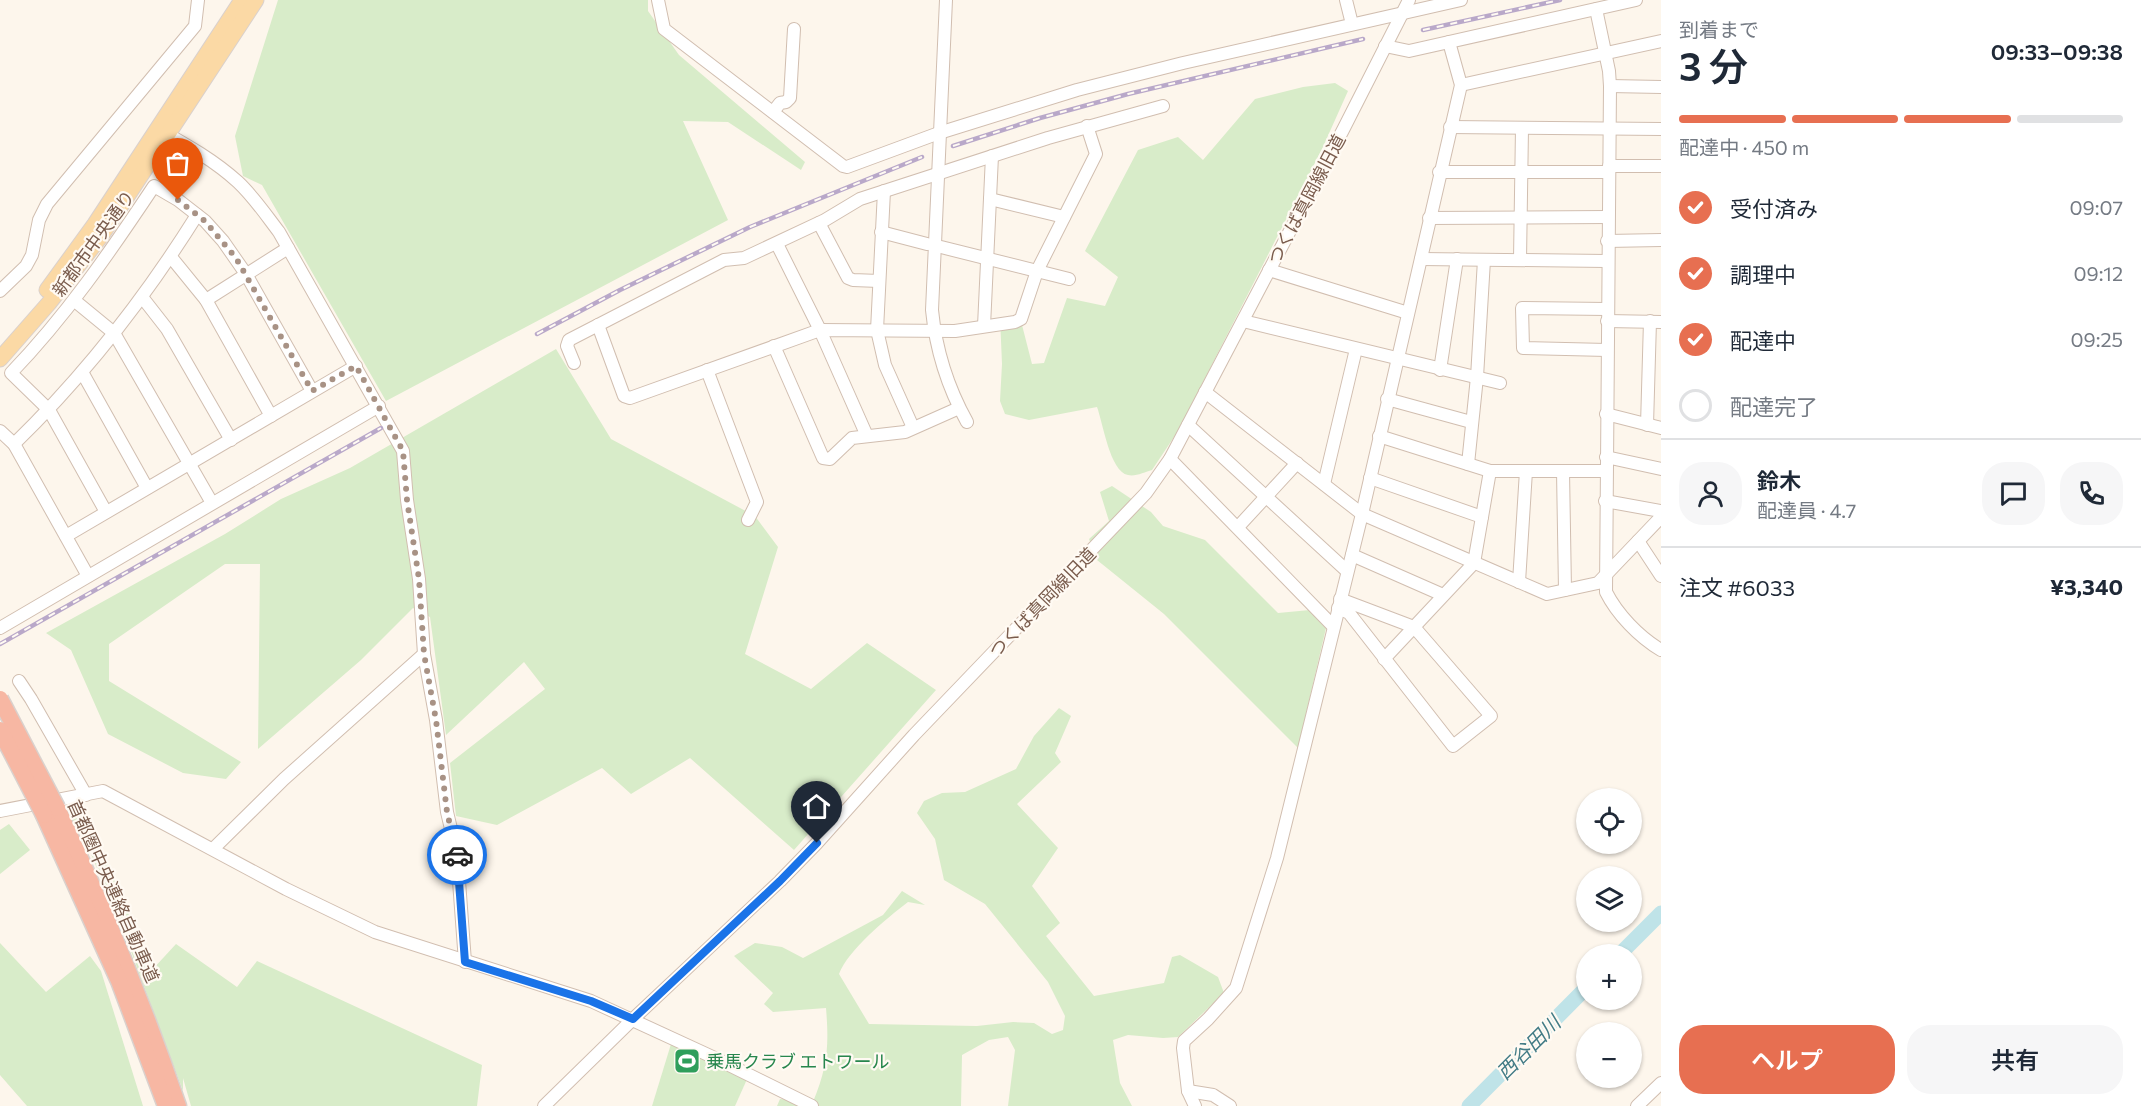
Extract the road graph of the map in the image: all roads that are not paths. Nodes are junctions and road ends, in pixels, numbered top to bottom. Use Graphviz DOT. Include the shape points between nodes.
graph roads {
  1 [pos="198,0"];
  2 [pos="242,0"];
  3 [pos="256,0"];
  4 [pos="658,0"];
  5 [pos="946,0"];
  6 [pos="1347,0"];
  7 [pos="1409,0"];
  8 [pos="1461,0"];
  9 [pos="1636,0"];
  10 [pos="1596,9"];
  11 [pos="1402,13"];
  12 [pos="1352,24"];
  13 [pos="794,29"];
  14 [pos="1661,41"];
  15 [pos="1449,42"];
  16 [pos="1385,46"];
  17 [pos="1605,53"];
  18 [pos="1461,85"];
  19 [pos="1610,86"];
  20 [pos="1661,87"];
  21 [pos="1163,106"];
  22 [pos="773,112"];
  23 [pos="1087,126"];
  24 [pos="1450,127"];
  25 [pos="1522,128"];
  26 [pos="1609,129"];
  27 [pos="1661,129"];
  28 [pos="163,132"];
  29 [pos="939,133"];
  30 [pos="992,156"];
  31 [pos="1661,166"];
  32 [pos="1608,169"];
  33 [pos="1439,172"];
  34 [pos="1521,172"];
  35 [pos="938,174"];
  36 [pos="884,191"];
  37 [pos="990,199"];
  38 [pos="197,215"];
  39 [pos="1064,217"];
  40 [pos="1608,217"];
  41 [pos="1429,218"];
  42 [pos="1521,218"];
  43 [pos="819,223"];
  44 [pos="881,232"];
  45 [pos="1661,240"];
  46 [pos="1608,241"];
  47 [pos="777,244"];
  48 [pos="927,244"];
  49 [pos="941,247"];
  50 [pos="288,248"];
  51 [pos="171,257"];
  52 [pos="987,259"];
  53 [pos="1420,259"];
  54 [pos="1457,259"];
  55 [pos="1484,260"];
  56 [pos="1520,260"];
  57 [pos="1607,261"];
  58 [pos="1269,270"];
  59 [pos="1037,271"];
  60 [pos="246,274"];
  61 [pos="1069,279"];
  62 [pos="879,281"];
  63 [pos="0,291"];
  64 [pos="142,297"];
  65 [pos="206,300"];
  66 [pos="75,301"];
  67 [pos="1408,313"];
  68 [pos="1607,315"];
  69 [pos="1243,321"];
  70 [pos="1655,322"];
  71 [pos="598,325"];
  72 [pos="984,326"];
  73 [pos="820,330"];
  74 [pos="877,330"];
  75 [pos="934,331"];
  76 [pos="114,333"];
  77 [pos="0,344"];
  78 [pos="774,346"];
  79 [pos="1356,349"];
  80 [pos="1607,350"];
  81 [pos="0,359"];
  82 [pos="1396,359"];
  83 [pos="574,363"];
  84 [pos="356,366"];
  85 [pos="1440,369"];
  86 [pos="707,370"];
  87 [pos="82,372"];
  88 [pos="1477,377"];
  89 [pos="1500,383"];
  90 [pos="312,391"];
  91 [pos="1205,392"];
  92 [pos="1387,399"];
  93 [pos="379,406"];
  94 [pos="959,408"];
  95 [pos="49,410"];
  96 [pos="1606,414"];
  97 [pos="271,416"];
  98 [pos="967,422"];
  99 [pos="1471,422"];
  100 [pos="911,423"];
  101 [pos="1647,424"];
  102 [pos="1188,425"];
  103 [pos="1661,428"];
  104 [pos="0,430"];
  105 [pos="867,436"];
  106 [pos="1379,436"];
  107 [pos="231,440"];
  108 [pos="14,444"];
  109 [pos="1606,457"];
  110 [pos="1170,459"];
  111 [pos="189,464"];
  112 [pos="1297,464"];
  113 [pos="1468,465"];
  114 [pos="1661,469"];
  115 [pos="1490,471"];
  116 [pos="1526,471"];
  117 [pos="1563,471"];
  118 [pos="1606,471"];
  119 [pos="1370,478"];
  120 [pos="1324,483"];
  121 [pos="147,488"];
  122 [pos="1266,496"];
  123 [pos="1605,501"];
  124 [pos="212,503"];
  125 [pos="1661,511"];
  126 [pos="106,512"];
  127 [pos="1362,514"];
  128 [pos="1482,517"];
  129 [pos="1661,517"];
  130 [pos="748,520"];
  131 [pos="1238,527"];
  132 [pos="66,536"];
  133 [pos="1638,541"];
  134 [pos="1352,555"];
  135 [pos="1474,563"];
  136 [pos="1347,571"];
  137 [pos="88,576"];
  138 [pos="1604,576"];
  139 [pos="1661,576"];
  140 [pos="1519,582"];
  141 [pos="1565,590"];
  142 [pos="1443,595"];
  143 [pos="1339,603"];
  144 [pos="1334,627"];
  145 [pos="1414,627"];
  146 [pos="0,628"];
  147 [pos="1661,650"];
  148 [pos="424,654"];
  149 [pos="1384,659"];
  150 [pos="19,681"];
  151 [pos="0,699"];
  152 [pos="0,730"];
  153 [pos="87,795"];
  154 [pos="50,811"];
  155 [pos="0,812"];
  156 [pos="213,849"];
  157 [pos="465,962"];
  158 [pos="633,1019"];
  159 [pos="1661,1083"];
  160 [pos="1188,1091"];
  161 [pos="166,1106"];
  162 [pos="178,1106"];
  163 [pos="544,1106"];
  164 [pos="812,1106"];
  165 [pos="1195,1106"];
  166 [pos="1230,1106"];
  167 [pos="1637,1106"];
  1 -- 63 [label="street" via="195,26 47,204 29,261"];
  2 -- 28 [label="main road, 新都市中央通り"];
  3 -- 28 [label="main road, 新都市中央通り"];
  4 -- 22 [label="street" via="664,29"];
  5 -- 29 [label="street"];
  6 -- 12 [label="street"];
  7 -- 11 [label="street, つくば真岡線旧道"];
  8 -- 11 [label="street"];
  9 -- 10 [label="street"];
  10 -- 15 [label="street"];
  10 -- 17 [label="street"];
  11 -- 12 [label="street"];
  11 -- 16 [label="street, つくば真岡線旧道"];
  12 -- 29 [label="street" via="1117,79"];
  13 -- 22 [label="street" via="790,98"];
  14 -- 17 [label="street"];
  15 -- 16 [label="street" via="1409,51"];
  15 -- 18 [label="street"];
  16 -- 58 [label="street, つくば真岡線旧道"];
  17 -- 18 [label="street"];
  17 -- 19 [label="street"];
  18 -- 24 [label="street"];
  19 -- 20 [label="street"];
  19 -- 26 [label="street"];
  21 -- 23 [label="street"];
  22 -- 29 [label="street" via="847,167"];
  23 -- 30 [label="street"];
  23 -- 39 [label="street" via="1096,154"];
  24 -- 25 [label="street"];
  24 -- 33 [label="street"];
  25 -- 26 [label="street"];
  25 -- 34 [label="street"];
  26 -- 27 [label="street"];
  26 -- 32 [label="street"];
  28 -- 50 [label="street" via="238,182 263,210"];
  28 -- 77 [label="main road, 新都市中央通り" via="70,260"];
  28 -- 81 [label="main road, 新都市中央通り" via="102,236"];
  29 -- 35 [label="street"];
  30 -- 35 [label="street"];
  30 -- 37 [label="street"];
  31 -- 32 [label="street"];
  32 -- 34 [label="street"];
  32 -- 40 [label="street"];
  33 -- 34 [label="street"];
  33 -- 41 [label="street"];
  34 -- 42 [label="street"];
  35 -- 36 [label="street"];
  35 -- 75 [label="street"];
  36 -- 43 [label="street" via="860,199"];
  36 -- 44 [label="street"];
  37 -- 39 [label="street"];
  37 -- 52 [label="street"];
  38 -- 51 [label="street"];
  38 -- 60 [label="street" via="223,241"];
  38 -- 66 [label="street" via="154,186"];
  39 -- 59 [label="street"];
  40 -- 42 [label="street"];
  40 -- 46 [label="street"];
  41 -- 42 [label="street"];
  41 -- 53 [label="street"];
  42 -- 56 [label="street"];
  43 -- 47 [label="street"];
  43 -- 62 [label="street" via="848,278"];
  44 -- 48 [label="street"];
  44 -- 62 [label="street"];
  45 -- 46 [label="street"];
  46 -- 57 [label="street"];
  47 -- 71 [label="street" via="744,258 724,260"];
  47 -- 73 [label="street"];
  49 -- 52 [label="street"];
  50 -- 60 [label="street"];
  50 -- 84 [label="street"];
  51 -- 64 [label="street"];
  51 -- 65 [label="street"];
  52 -- 59 [label="street"];
  52 -- 72 [label="street"];
  53 -- 54 [label="street"];
  53 -- 67 [label="street"];
  54 -- 55 [label="street"];
  54 -- 85 [label="street"];
  55 -- 56 [label="street"];
  55 -- 88 [label="street"];
  56 -- 57 [label="street"];
  57 -- 68 [label="street"];
  58 -- 67 [label="street"];
  58 -- 69 [label="street, つくば真岡線旧道"];
  59 -- 61 [label="street"];
  59 -- 72 [label="street" via="1020,319"];
  60 -- 65 [label="street"];
  60 -- 90 [label="street"];
  62 -- 74 [label="street"];
  64 -- 76 [label="street"];
  64 -- 107 [label="street" via="167,329"];
  65 -- 97 [label="street"];
  66 -- 76 [label="street"];
  66 -- 95 [label="street" via="10,373"];
  67 -- 82 [label="street"];
  68 -- 70 [label="street"];
  68 -- 80 [label="street"];
  68 -- 80 [label="street" via="1522,308 1522,348"];
  69 -- 79 [label="street"];
  69 -- 91 [label="street, つくば真岡線旧道"];
  70 -- 101 [label="street"];
  71 -- 83 [label="street" via="569,340 567,346"];
  71 -- 86 [label="street" via="624,396 630,398"];
  72 -- 75 [label="street"];
  73 -- 74 [label="street"];
  73 -- 78 [label="street"];
  73 -- 105 [label="street"];
  74 -- 75 [label="street"];
  74 -- 100 [label="street" via="883,360"];
  75 -- 94 [label="street" via="945,376"];
  76 -- 87 [label="street"];
  76 -- 111 [label="street"];
  78 -- 86 [label="street"];
  78 -- 105 [label="street" via="823,458 830,459 852,438"];
  79 -- 82 [label="street"];
  79 -- 120 [label="street"];
  80 -- 96 [label="street"];
  82 -- 85 [label="street"];
  82 -- 92 [label="street"];
  84 -- 90 [label="street"];
  84 -- 93 [label="street"];
  85 -- 88 [label="street"];
  86 -- 130 [label="street" via="757,502"];
  87 -- 95 [label="street"];
  87 -- 121 [label="street"];
  88 -- 89 [label="street"];
  88 -- 99 [label="street"];
  90 -- 97 [label="street"];
  91 -- 102 [label="street, つくば真岡線旧道"];
  91 -- 112 [label="street"];
  92 -- 99 [label="street"];
  92 -- 106 [label="street"];
  93 -- 124 [label="street"];
  93 -- 148 [label="street" via="403,451"];
  94 -- 98 [label="street"];
  94 -- 105 [label="street" via="905,432"];
  95 -- 108 [label="street"];
  95 -- 126 [label="street"];
  96 -- 101 [label="street"];
  96 -- 109 [label="street"];
  97 -- 107 [label="street"];
  99 -- 113 [label="street"];
  101 -- 103 [label="street"];
  102 -- 110 [label="street, つくば真岡線旧道"];
  102 -- 122 [label="street"];
  104 -- 108 [label="street"];
  106 -- 113 [label="street"];
  106 -- 119 [label="street"];
  107 -- 111 [label="street"];
  108 -- 132 [label="street"];
  109 -- 114 [label="street"];
  109 -- 118 [label="street"];
  110 -- 131 [label="street"];
  110 -- 158 [label="street, つくば真岡線旧道" via="1125,518 1068,573 817,843"];
  111 -- 121 [label="street"];
  111 -- 124 [label="street"];
  112 -- 120 [label="street"];
  112 -- 122 [label="street"];
  113 -- 115 [label="street"];
  115 -- 116 [label="street"];
  115 -- 128 [label="street"];
  116 -- 117 [label="street"];
  116 -- 140 [label="street"];
  117 -- 118 [label="street"];
  117 -- 141 [label="street"];
  118 -- 123 [label="street"];
  119 -- 127 [label="street"];
  119 -- 128 [label="street"];
  120 -- 127 [label="street"];
  121 -- 126 [label="street"];
  122 -- 131 [label="street"];
  122 -- 136 [label="street"];
  123 -- 125 [label="street"];
  123 -- 138 [label="street"];
  124 -- 137 [label="street"];
  126 -- 132 [label="street"];
  127 -- 134 [label="street"];
  127 -- 135 [label="street"];
  128 -- 135 [label="street"];
  129 -- 133 [label="street"];
  131 -- 144 [label="street"];
  132 -- 137 [label="street"];
  133 -- 138 [label="street"];
  133 -- 139 [label="street"];
  134 -- 136 [label="street"];
  134 -- 142 [label="street"];
  135 -- 140 [label="street"];
  135 -- 142 [label="street"];
  136 -- 143 [label="street"];
  137 -- 146 [label="street"];
  138 -- 141 [label="street" via="1598,583"];
  138 -- 147 [label="street" via="1610,600 1642,637"];
  140 -- 141 [label="street" via="1547,594"];
  142 -- 145 [label="street"];
  143 -- 144 [label="street"];
  143 -- 145 [label="street"];
  143 -- 149 [label="street"];
  144 -- 160 [label="street" via="1277,858 1246,961 1231,996 1184,1041"];
  145 -- 149 [label="street"];
  145 -- 149 [label="street" via="1491,716 1454,746"];
  148 -- 156 [label="street" via="284,779"];
  148 -- 157 [label="street" via="447,812 457,854"];
  150 -- 153 [label="street"];
  151 -- 154 [label="highway, 首都圏中央連絡自動車道, bridge"];
  152 -- 154 [label="highway, 首都圏中央連絡自動車道, bridge"];
  153 -- 155 [label="street"];
  153 -- 156 [label="street" via="103,791"];
  154 -- 161 [label="highway, 首都圏中央連絡自動車道"];
  154 -- 162 [label="highway, 首都圏中央連絡自動車道" via="102,905"];
  156 -- 157 [label="street" via="375,932"];
  157 -- 158 [label="street" via="591,1001"];
  158 -- 163 [label="street, つくば真岡線旧道"];
  158 -- 164 [label="street"];
  159 -- 167 [label="street"];
  160 -- 165 [label="street"];
  160 -- 166 [label="street" via="1214,1095"];
}
